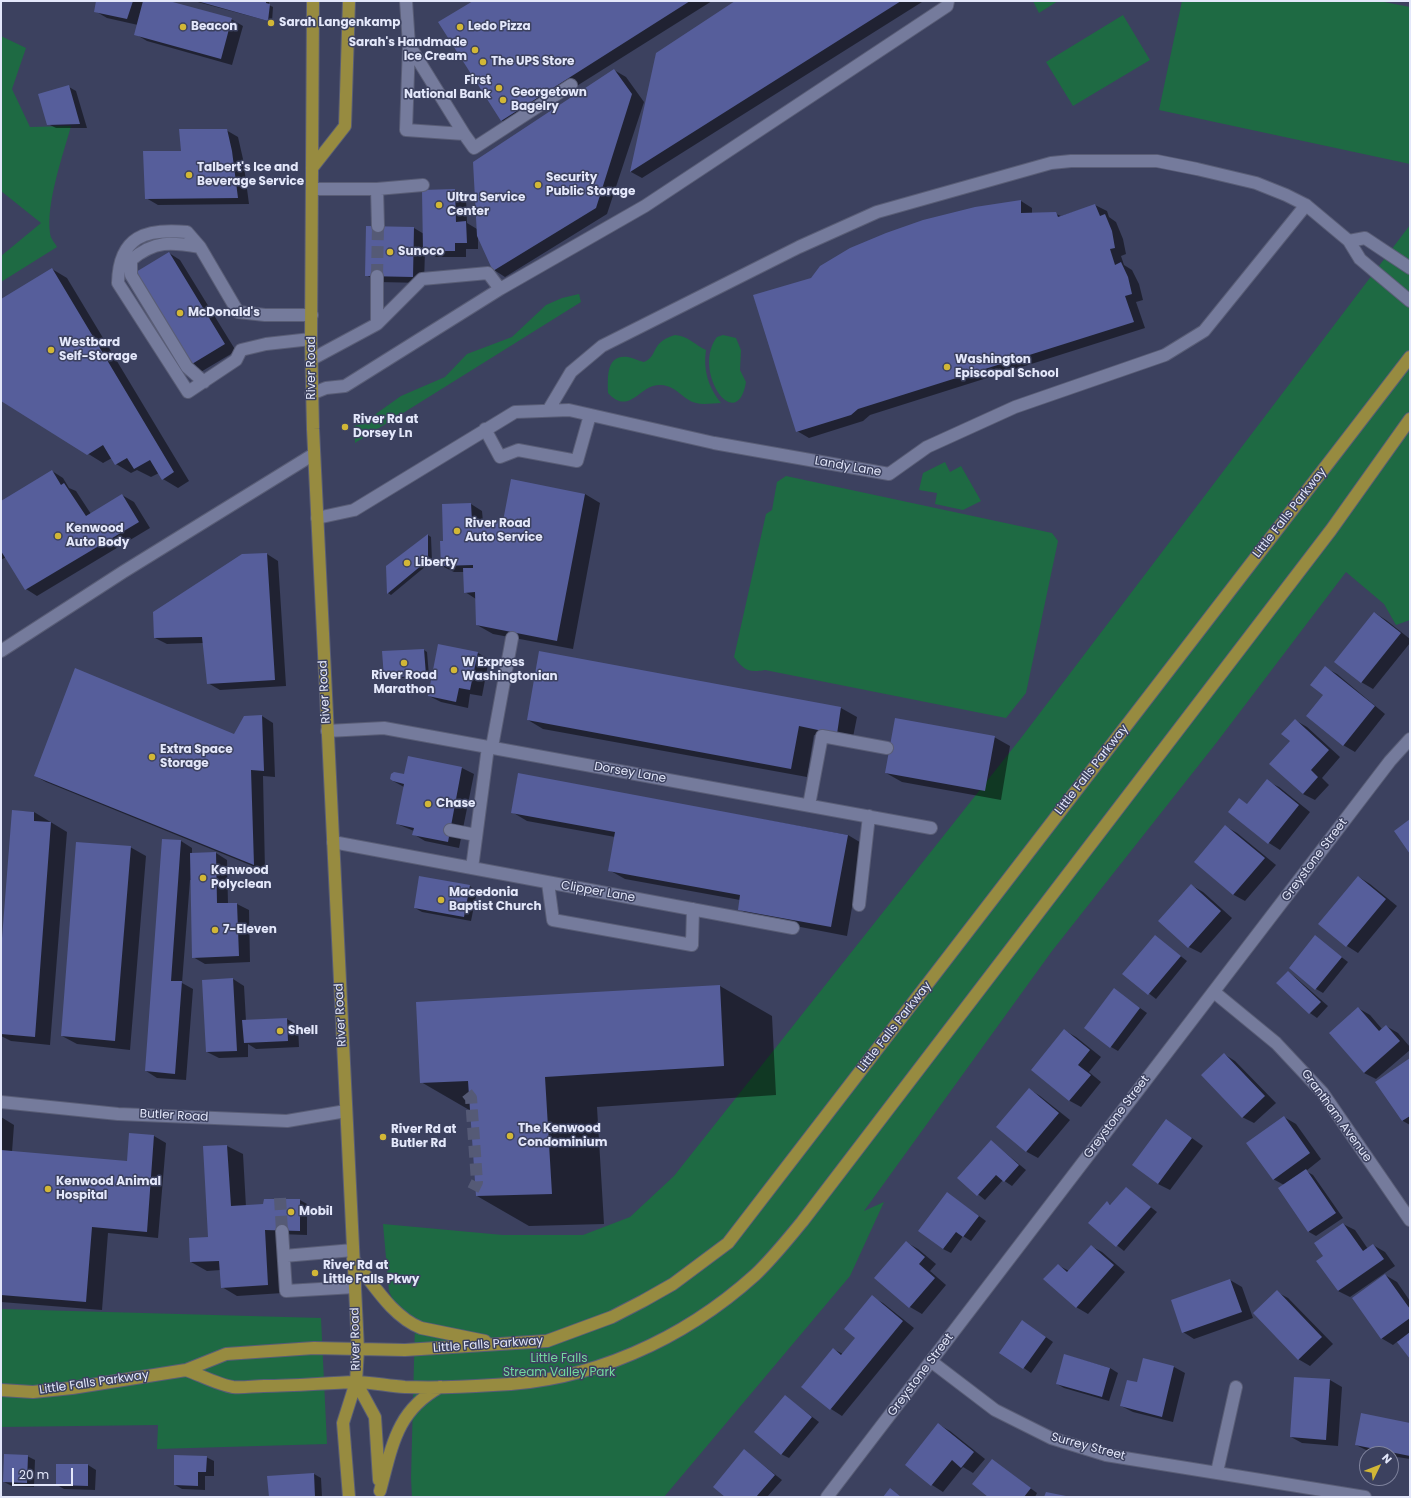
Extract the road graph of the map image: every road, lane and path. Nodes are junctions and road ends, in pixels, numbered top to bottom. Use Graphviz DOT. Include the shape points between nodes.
graph roads {
  1 [pos="313,1"];
  2 [pos="349,1"];
  3 [pos="406,1"];
  4 [pos="948,1"];
  5 [pos="409,45"];
  6 [pos="571,85"];
  7 [pos="464,134"];
  8 [pos="312,168"];
  9 [pos="423,185"];
  10 [pos="312,189"];
  11 [pos="377,189"];
  12 [pos="1306,205"];
  13 [pos="378,226"];
  14 [pos="1349,241"];
  15 [pos="200,247"];
  16 [pos="1410,268"];
  17 [pos="377,276"];
  18 [pos="500,289"];
  19 [pos="1410,301"];
  20 [pos="312,314"];
  21 [pos="377,324"];
  22 [pos="311,338"];
  23 [pos="1410,357"];
  24 [pos="312,359"];
  25 [pos="204,382"];
  26 [pos="312,394"];
  27 [pos="549,409"];
  28 [pos="590,415"];
  29 [pos="1410,419"];
  30 [pos="485,429"];
  31 [pos="314,454"];
  32 [pos="317,518"];
  33 [pos="512,638"];
  34 [pos="1,651"];
  35 [pos="327,731"];
  36 [pos="1410,739"];
  37 [pos="490,747"];
  38 [pos="887,748"];
  39 [pos="809,806"];
  40 [pos="869,816"];
  41 [pos="931,828"];
  42 [pos="450,830"];
  43 [pos="476,835"];
  44 [pos="333,842"];
  45 [pos="472,868"];
  46 [pos="548,883"];
  47 [pos="859,905"];
  48 [pos="693,909"];
  49 [pos="793,928"];
  50 [pos="1214,992"];
  51 [pos="1,1102"];
  52 [pos="346,1111"];
  53 [pos="1410,1220"];
  54 [pos="282,1231"];
  55 [pos="353,1255"];
  56 [pos="284,1256"];
  57 [pos="355,1287"];
  58 [pos="500,1344"];
  59 [pos="358,1349"];
  60 [pos="932,1362"];
  61 [pos="186,1370"];
  62 [pos="356,1382"];
  63 [pos="441,1387"];
  64 [pos="1236,1387"];
  65 [pos="1,1390"];
  66 [pos="1217,1472"];
  67 [pos="380,1494"];
  68 [pos="349,1497"];
  69 [pos="827,1497"];
  70 [pos="1365,1497"];
  1 -- 8 [label="main road, River Road"];
  2 -- 8 [label="main road" via="345,126"];
  3 -- 5 [label="street"];
  4 -- 18 [label="street" via="946,6 645,206"];
  5 -- 7 [label="street"];
  5 -- 7 [label="street" via="406,130"];
  6 -- 7 [label="street" via="474,148"];
  8 -- 10 [label="main road, River Road"];
  9 -- 11 [label="street"];
  10 -- 11 [label="street"];
  10 -- 20 [label="main road, River Road"];
  11 -- 13 [label="street"];
  12 -- 14 [label="street"];
  12 -- 27 [label="street" via="1256,183 1157,161 1051,163 877,212 799,247 602,346 571,372"];
  12 -- 28 [label="street, Landy Lane" via="1204,331 1165,355 1008,410 927,447 889,474 714,443"];
  14 -- 16 [label="street" via="1365,238"];
  14 -- 19 [label="street" via="1360,259"];
  15 -- 20 [label="street" via="238,312 265,315"];
  15 -- 25 [label="street" via="174,242 158,245 141,252 131,260 131,275 187,367"];
  15 -- 25 [label="street" via="187,232 164,230 136,238 123,253 118,283 188,392"];
  17 -- 21 [label="street"];
  18 -- 21 [label="street" via="488,273 422,279"];
  18 -- 26 [label="street" via="345,386 326,388"];
  20 -- 22 [label="main road, River Road"];
  21 -- 24 [label="street"];
  22 -- 24 [label="main road, River Road"];
  22 -- 25 [label="street" via="241,350 236,360"];
  23 -- 58 [label="main road, Little Falls Parkway" via="728,1243 673,1284 612,1317 548,1341"];
  24 -- 26 [label="main road, River Road"];
  26 -- 31 [label="main road, River Road"];
  27 -- 28 [label="street, Landy Lane"];
  27 -- 30 [label="street, Landy Lane" via="515,412"];
  28 -- 30 [label="street" via="577,461 518,450 500,457"];
  29 -- 63 [label="main road, Little Falls Parkway" via="1331,530 812,1210 756,1274 695,1321 671,1335 615,1360 586,1370 525,1382"];
  30 -- 32 [label="street, Landy Lane" via="354,510"];
  31 -- 32 [label="main road, River Road"];
  31 -- 34 [label="street"];
  32 -- 35 [label="main road, River Road"];
  33 -- 37 [label="street"];
  35 -- 37 [label="street, Dorsey Lane" via="384,728"];
  35 -- 44 [label="main road, River Road"];
  36 -- 50 [label="street, Greystone Street" via="1390,761"];
  37 -- 39 [label="street, Dorsey Lane"];
  37 -- 43 [label="street"];
  38 -- 39 [label="street" via="822,736"];
  39 -- 40 [label="street, Dorsey Lane"];
  40 -- 41 [label="street, Dorsey Lane"];
  40 -- 47 [label="street"];
  42 -- 43 [label="street"];
  43 -- 45 [label="street"];
  44 -- 45 [label="street, Clipper Lane"];
  44 -- 52 [label="main road, River Road"];
  45 -- 46 [label="street, Clipper Lane"];
  46 -- 48 [label="street, Clipper Lane"];
  46 -- 48 [label="street" via="553,920 692,945"];
  48 -- 49 [label="street, Clipper Lane"];
  50 -- 53 [label="street, Grantham Avenue" via="1276,1043 1322,1092"];
  50 -- 60 [label="street, Greystone Street"];
  51 -- 52 [label="street, Butler Road" via="118,1114 287,1121"];
  52 -- 55 [label="main road, River Road"];
  54 -- 56 [label="street"];
  55 -- 56 [label="street"];
  55 -- 57 [label="main road, River Road"];
  55 -- 58 [label="main road" via="398,1314 412,1324"];
  56 -- 57 [label="street" via="286,1291"];
  57 -- 59 [label="main road, River Road"];
  58 -- 59 [label="main road, Little Falls Parkway" via="405,1350"];
  59 -- 61 [label="main road, Little Falls Parkway" via="314,1348 226,1354"];
  59 -- 62 [label="main road, River Road"];
  60 -- 66 [label="street, Surrey Street" via="995,1410 1050,1438 1106,1454"];
  60 -- 69 [label="street, Greystone Street"];
  61 -- 62 [label="main road, Little Falls Parkway" via="232,1387"];
  61 -- 65 [label="main road, Little Falls Parkway" via="72,1388 33,1392"];
  62 -- 63 [label="main road, Little Falls Parkway" via="405,1387"];
  62 -- 67 [label="main road, River Road" via="376,1416"];
  62 -- 68 [label="main road, River Road" via="343,1423"];
  63 -- 67 [label="main road" via="421,1400 404,1419 392,1444"];
  64 -- 66 [label="street"];
  66 -- 70 [label="street, Surrey Street"];
}
